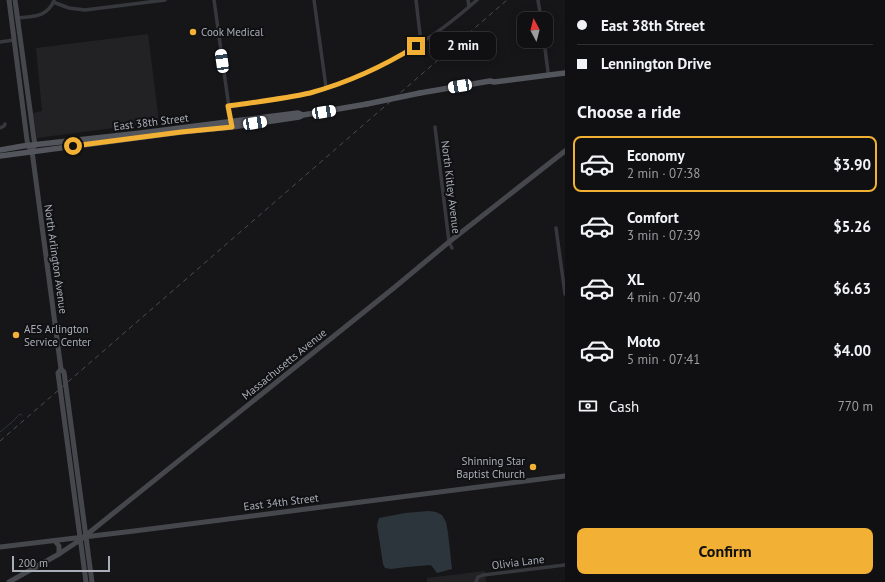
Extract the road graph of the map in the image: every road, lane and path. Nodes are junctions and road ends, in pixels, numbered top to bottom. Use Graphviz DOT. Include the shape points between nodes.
graph roads {
  1 [pos="9,0"];
  2 [pos="15,0"];
  3 [pos="165,0"];
  4 [pos="214,0"];
  5 [pos="314,0"];
  6 [pos="416,0"];
  7 [pos="468,0"];
  8 [pos="476,0"];
  9 [pos="538,0"];
  10 [pos="54,1"];
  11 [pos="469,7"];
  12 [pos="540,12"];
  13 [pos="18,18"];
  14 [pos="14,40"];
  15 [pos="0,42"];
  16 [pos="421,43"];
  17 [pos="545,48"];
  18 [pos="565,70"];
  19 [pos="548,72"];
  20 [pos="565,73"];
  21 [pos="490,81"];
  22 [pos="326,87"];
  23 [pos="228,106"];
  24 [pos="5,124"];
  25 [pos="231,124"];
  26 [pos="435,127"];
  27 [pos="0,128"];
  28 [pos="32,146"];
  29 [pos="0,150"];
  30 [pos="32,151"];
  31 [pos="565,151"];
  32 [pos="0,156"];
  33 [pos="556,228"];
  34 [pos="449,242"];
  35 [pos="452,248"];
  36 [pos="565,294"];
  37 [pos="565,476"];
  38 [pos="83,538"];
  39 [pos="55,541"];
  40 [pos="0,547"];
  41 [pos="59,554"];
  42 [pos="565,565"];
  43 [pos="9,582"];
  44 [pos="86,582"];
  45 [pos="92,582"];
  46 [pos="476,582"];
  1 -- 14 [label="main road"];
  2 -- 13 [label="main road"];
  3 -- 10 [label="street" via="85,10 69,8"];
  4 -- 23 [label="street"];
  5 -- 22 [label="street"];
  6 -- 16 [label="street"];
  7 -- 11 [label="street"];
  8 -- 11 [label="street"];
  9 -- 12 [label="street"];
  10 -- 13 [label="street" via="39,15"];
  11 -- 16 [label="street"];
  13 -- 28 [label="main road"];
  14 -- 15 [label="street"];
  14 -- 28 [label="main road"];
  16 -- 22 [label="street" via="375,68"];
  17 -- 19 [label="street"];
  18 -- 19 [label="main road, East 38th Street"];
  19 -- 21 [label="main road, East 38th Street"];
  20 -- 21 [label="main road, East 38th Street"];
  21 -- 25 [label="main road, East 38th Street, bridge" via="299,117"];
  22 -- 23 [label="street" via="286,98"];
  23 -- 25 [label="street"];
  24 -- 27 [label="street"];
  25 -- 28 [label="main road, East 38th Street"];
  25 -- 30 [label="main road, East 38th Street"];
  26 -- 34 [label="street, North Kitley Avenue"];
  28 -- 29 [label="main road, East 38th Street"];
  28 -- 30 [label="main road"];
  30 -- 32 [label="main road, East 38th Street"];
  30 -- 38 [label="main road, North Arlington Avenue" via="61,369 58,372"];
  31 -- 34 [label="main road, Massachusetts Avenue"];
  33 -- 36 [label="street"];
  34 -- 35 [label="street, North Kitley Avenue"];
  34 -- 38 [label="main road, Massachusetts Avenue"];
  37 -- 38 [label="main road, East 34th Street"];
  38 -- 39 [label="main road, East 34th Street"];
  38 -- 41 [label="main road, Massachusetts Avenue"];
  38 -- 44 [label="main road, North Arlington Avenue"];
  38 -- 45 [label="main road, North Arlington Avenue"];
  39 -- 40 [label="main road, East 34th Street"];
  39 -- 41 [label="main road" via="59,546"];
  41 -- 43 [label="main road, Massachusetts Avenue"];
  42 -- 46 [label="street, Olivia Lane" via="483,575 478,577"];
}
